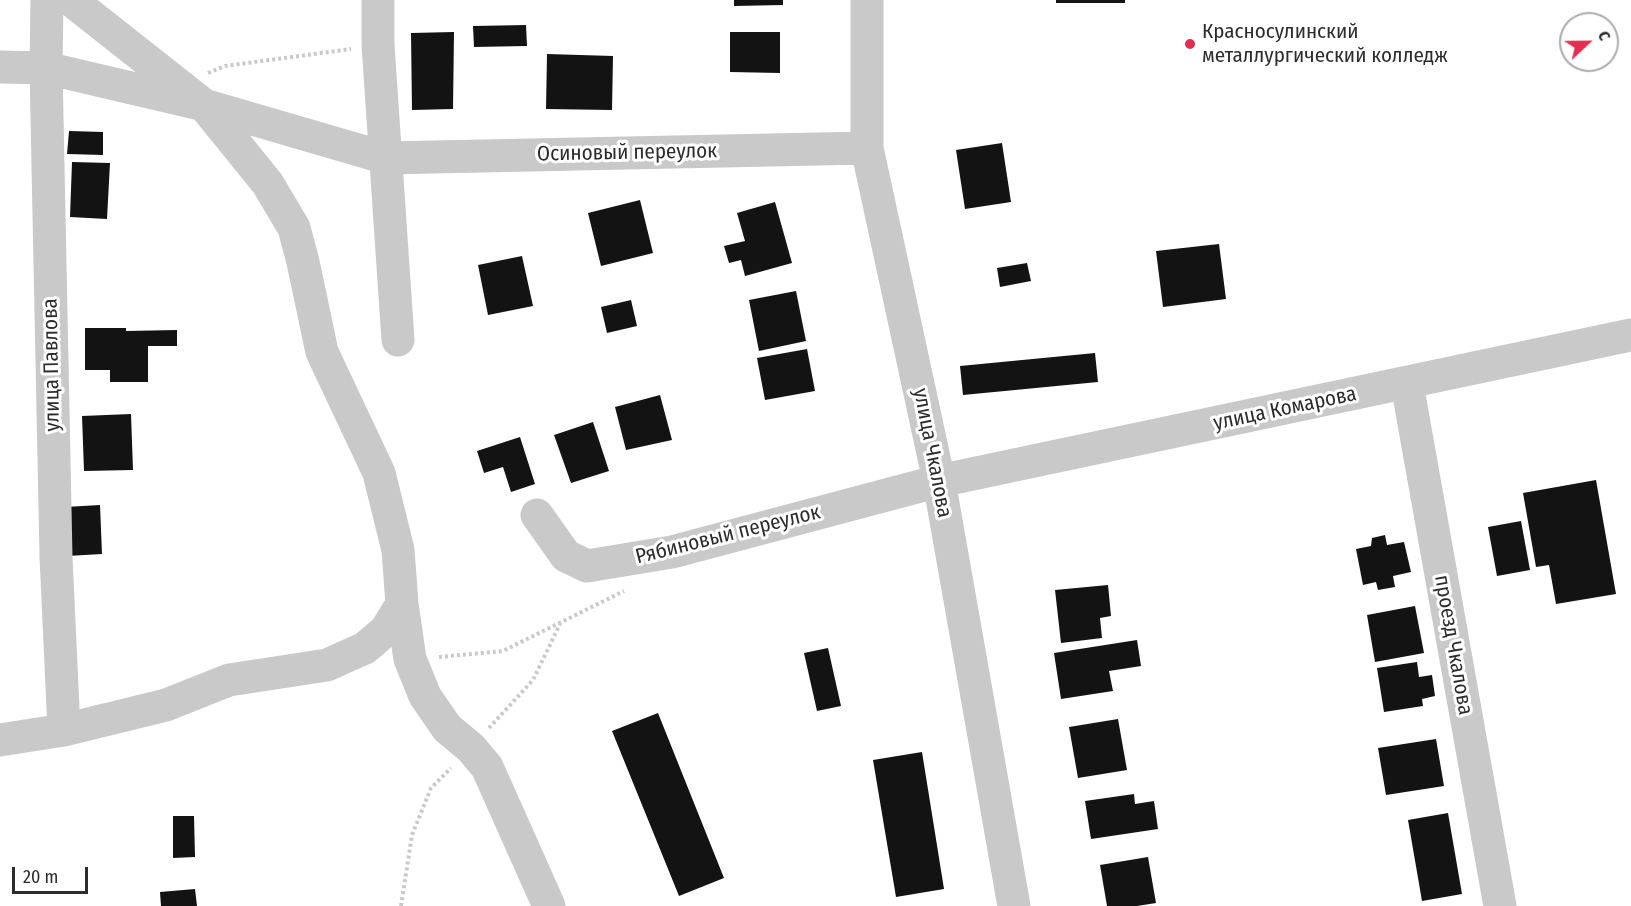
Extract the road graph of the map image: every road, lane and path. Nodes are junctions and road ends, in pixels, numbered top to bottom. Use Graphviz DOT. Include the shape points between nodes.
graph roads {
  1 [pos="47,0"];
  2 [pos="71,0"];
  3 [pos="378,0"];
  4 [pos="867,0"];
  5 [pos="378,45"];
  6 [pos="0,67"];
  7 [pos="46,68"];
  8 [pos="178,84"];
  9 [pos="204,105"];
  10 [pos="867,148"];
  11 [pos="386,158"];
  12 [pos="1631,335"];
  13 [pos="398,340"];
  14 [pos="1407,384"];
  15 [pos="939,481"];
  16 [pos="537,515"];
  17 [pos="628,589"];
  18 [pos="402,604"];
  19 [pos="410,659"];
  20 [pos="64,730"];
  21 [pos="0,741"];
  22 [pos="549,906"];
  23 [pos="1014,906"];
  24 [pos="1500,906"];
  1 -- 7 [label="street, улица Павлова"];
  2 -- 8 [label="street"];
  3 -- 5 [label="street"];
  4 -- 10 [label="street, улица Чкалова"];
  5 -- 8 [label="path" via="225,66"];
  5 -- 11 [label="street"];
  6 -- 7 [label="street, Осиновый переулок"];
  7 -- 9 [label="street, Осиновый переулок"];
  7 -- 20 [label="street, улица Павлова" via="56,557"];
  8 -- 9 [label="street"];
  9 -- 11 [label="street, Осиновый переулок"];
  9 -- 18 [label="street" via="268,184 294,228 322,352 379,473 398,550"];
  10 -- 11 [label="street, Осиновый переулок"];
  10 -- 15 [label="street, улица Чкалова"];
  11 -- 13 [label="street"];
  12 -- 14 [label="street, улица Комарова"];
  14 -- 15 [label="street, улица Комарова"];
  14 -- 24 [label="street, проезд Чкалова"];
  15 -- 16 [label="street, Рябиновый переулок" via="672,552 587,566 566,556"];
  15 -- 23 [label="street, улица Чкалова"];
  17 -- 19 [label="path" via="503,651"];
  18 -- 19 [label="street"];
  18 -- 20 [label="street" via="386,630 365,648 327,665 229,680 166,705"];
  19 -- 22 [label="street" via="425,696 447,728 487,767"];
  20 -- 21 [label="street"];
}
